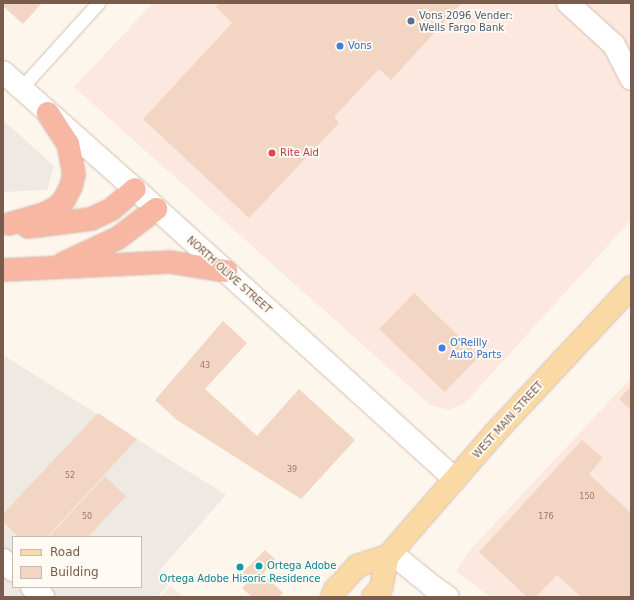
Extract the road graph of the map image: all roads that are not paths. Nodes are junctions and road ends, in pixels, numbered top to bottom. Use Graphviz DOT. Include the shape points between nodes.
graph roads {
  1 [pos="98,3"];
  2 [pos="568,3"];
  3 [pos="3,72"];
  4 [pos="631,78"];
  5 [pos="21,88"];
  6 [pos="48,112"];
  7 [pos="135,189"];
  8 [pos="156,208"];
  9 [pos="6,224"];
  10 [pos="50,268"];
  11 [pos="3,270"];
  12 [pos="226,271"];
  13 [pos="631,287"];
  14 [pos="455,479"];
  15 [pos="388,556"];
  16 [pos="3,560"];
  17 [pos="12,569"];
  18 [pos="33,588"];
  19 [pos="43,597"];
  20 [pos="332,597"];
  21 [pos="373,597"];
  22 [pos="448,597"];
  1 -- 5 [label="lane"];
  2 -- 4 [label="main road" via="614,46"];
  3 -- 5 [label="main road, NORTH OLIVE STREET"];
  5 -- 6 [label="main road, NORTH OLIVE STREET"];
  6 -- 7 [label="main road, NORTH OLIVE STREET"];
  6 -- 9 [label="highway" via="68,144 74,174 71,186 64,200 56,208 44,214"];
  7 -- 8 [label="main road, NORTH OLIVE STREET"];
  7 -- 9 [label="highway" via="112,209 91,219 32,228"];
  8 -- 10 [label="highway" via="118,238"];
  8 -- 12 [label="main road, NORTH OLIVE STREET"];
  10 -- 11 [label="highway"];
  10 -- 12 [label="highway" via="170,262"];
  12 -- 14 [label="main road, NORTH OLIVE STREET"];
  13 -- 14 [label="main road, WEST MAIN STREET"];
  14 -- 15 [label="main road, WEST MAIN STREET"];
  15 -- 20 [label="main road" via="357,566 335,590"];
  15 -- 21 [label="main road, WEST MAIN STREET" via="381,588"];
  15 -- 22 [label="main road" via="394,555"];
  16 -- 17 [label="main road"];
  18 -- 19 [label="main road"];
}
